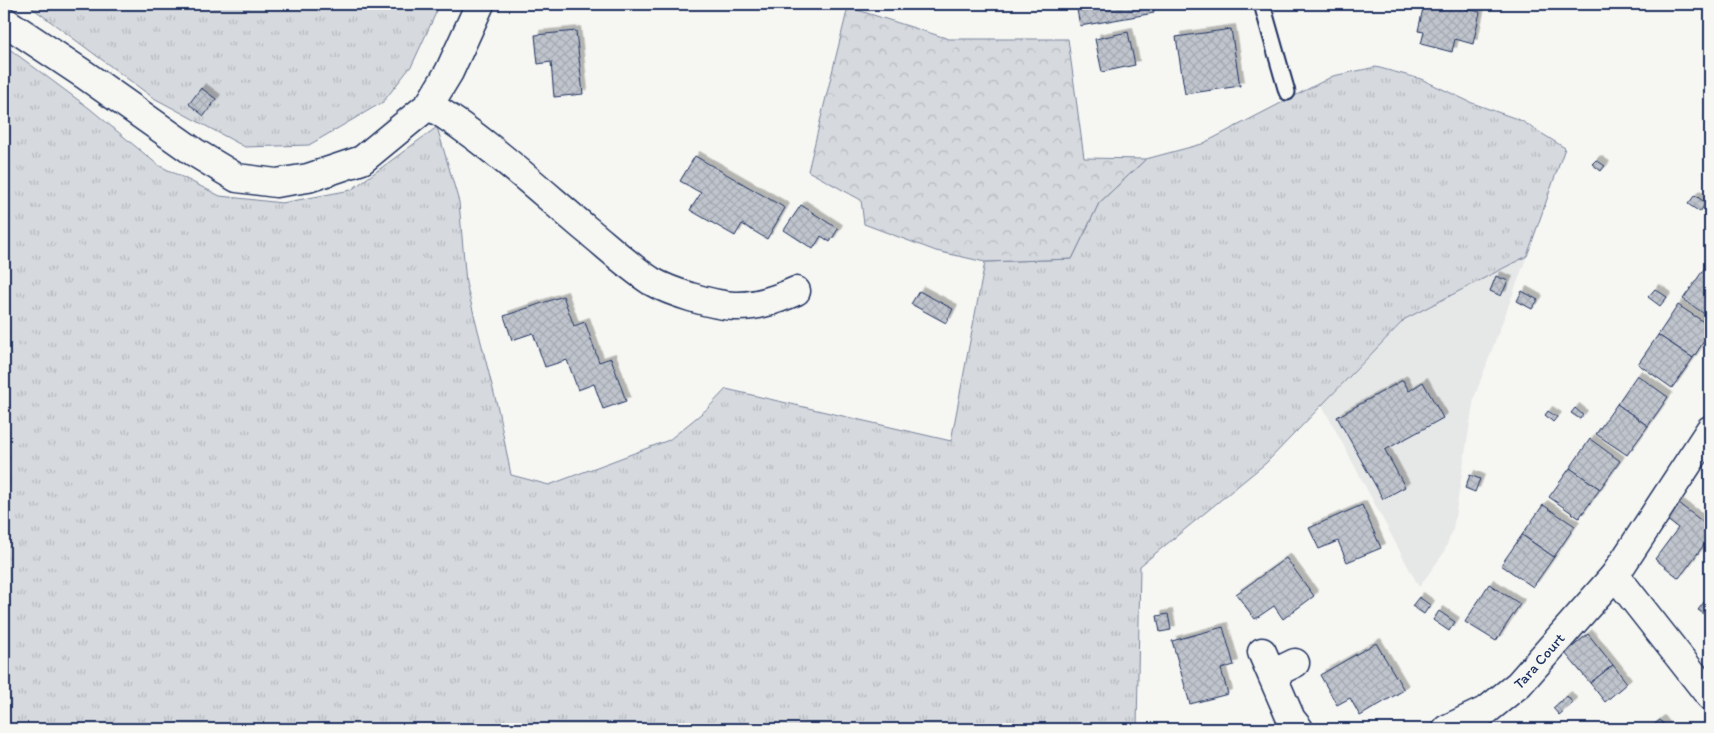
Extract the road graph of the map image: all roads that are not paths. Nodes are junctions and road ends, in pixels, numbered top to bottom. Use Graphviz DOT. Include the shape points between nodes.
graph roads {
  1 [pos="480,4"];
  2 [pos="1262,4"];
  3 [pos="4,21"];
  4 [pos="1287,92"];
  5 [pos="429,105"];
  6 [pos="796,291"];
  7 [pos="1710,430"];
  8 [pos="1615,575"];
  9 [pos="1277,663"];
  10 [pos="1710,696"];
  11 [pos="1299,729"];
  12 [pos="1448,729"];
  1 -- 5 [label="street" via="449,72"];
  2 -- 4 [label="lane"];
  3 -- 5 [label="street" via="237,178 276,183 308,178 362,160"];
  5 -- 6 [label="street" via="493,150 652,282 692,298 734,306 769,302"];
  7 -- 8 [label="street, Tara Court"];
  8 -- 10 [label="street"];
  8 -- 12 [label="street, Tara Court" via="1519,684 1487,710"];
  9 -- 11 [label="street" via="1292,719"];
}
